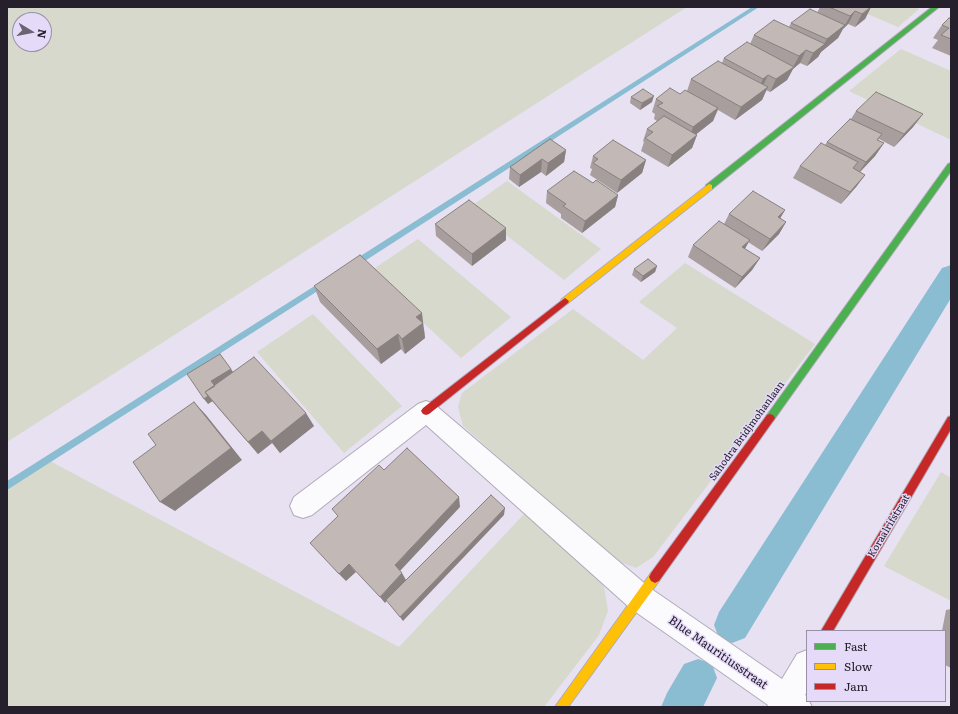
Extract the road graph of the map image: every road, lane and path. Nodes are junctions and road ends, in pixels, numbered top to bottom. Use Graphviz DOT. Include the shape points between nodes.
graph roads {
  1 [pos="936,7"];
  2 [pos="951,166"];
  3 [pos="426,411"];
  4 [pos="951,420"];
  5 [pos="303,506"];
  6 [pos="640,598"];
  7 [pos="827,630"];
  8 [pos="806,666"];
  9 [pos="788,705"];
  10 [pos="561,707"];
  1 -- 3 [label="street"];
  2 -- 6 [label="street, Sahodra Bridjmohanlaan"];
  3 -- 5 [label="street"];
  3 -- 6 [label="street, Blue Mauritiusstraat"];
  4 -- 7 [label="street, Koraalrifstraat"];
  6 -- 9 [label="street, Blue Mauritiusstraat"];
  6 -- 10 [label="street, Sahodra Bridjmohanlaan"];
  8 -- 9 [label="street"];
}
